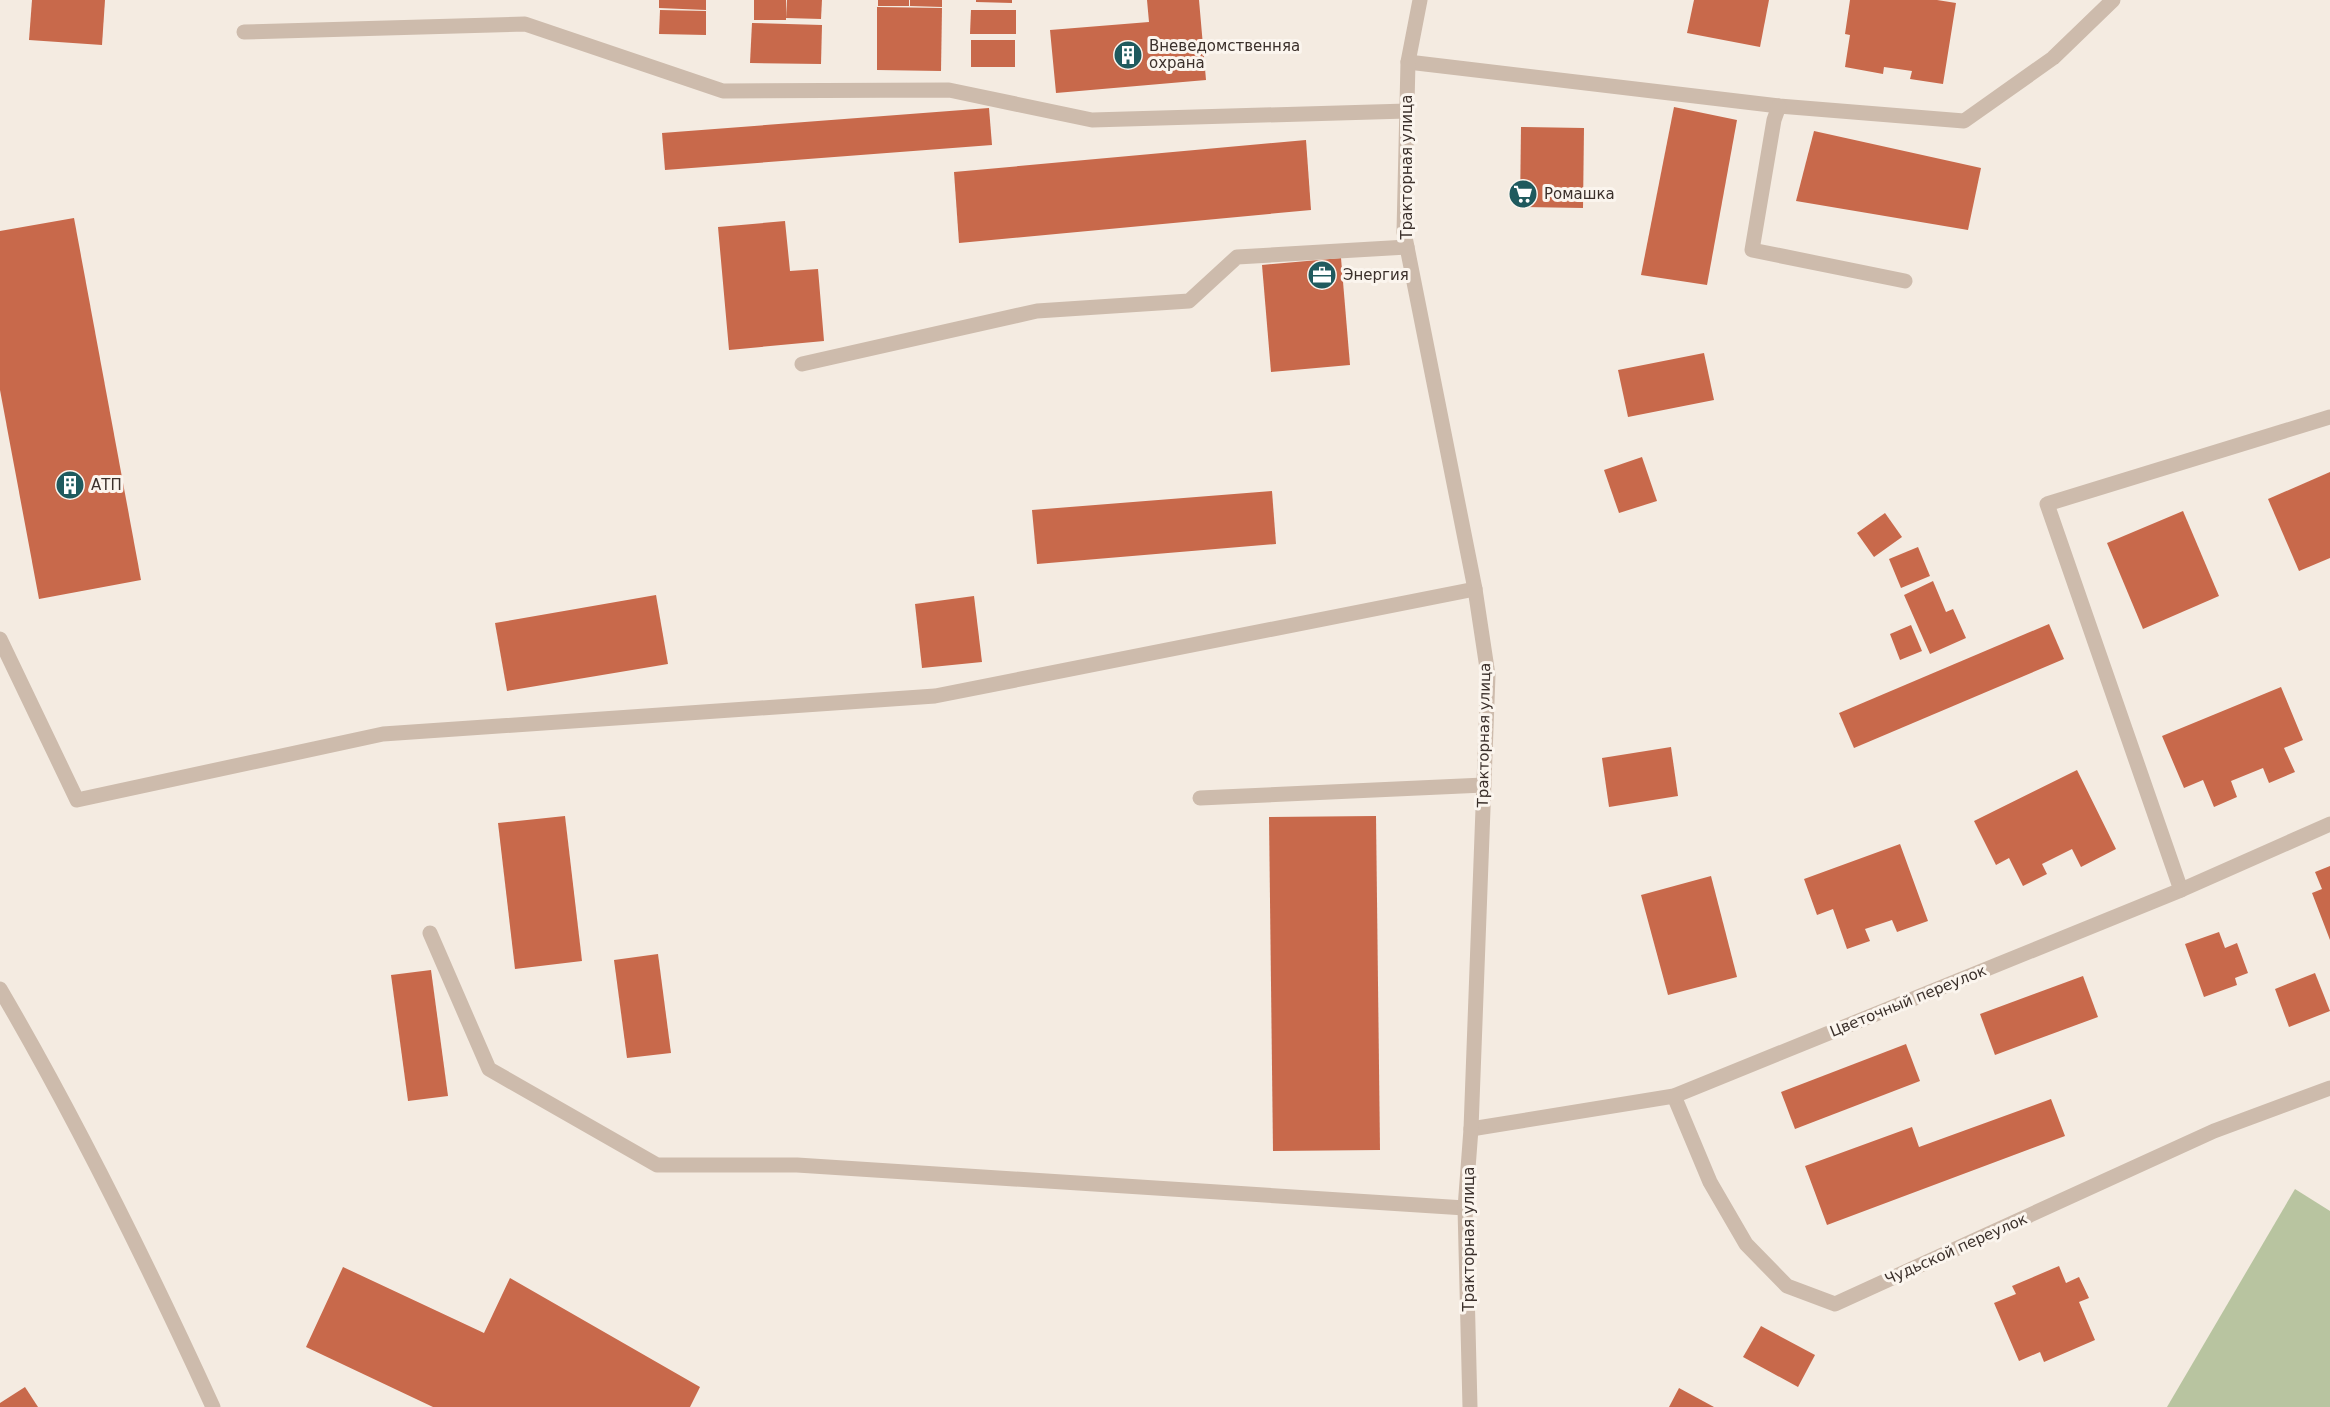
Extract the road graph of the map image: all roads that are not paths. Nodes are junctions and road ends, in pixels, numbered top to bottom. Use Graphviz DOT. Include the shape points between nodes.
graph roads {
  1 [pos="1420,0"];
  2 [pos="2113,0"];
  3 [pos="244,32"];
  4 [pos="1408,62"];
  5 [pos="1779,106"];
  6 [pos="1407,111"];
  7 [pos="1407,247"];
  8 [pos="1905,280"];
  9 [pos="801,364"];
  10 [pos="2330,417"];
  11 [pos="1475,589"];
  12 [pos="0,639"];
  13 [pos="1484,785"];
  14 [pos="1200,798"];
  15 [pos="2330,824"];
  16 [pos="2181,890"];
  17 [pos="430,933"];
  18 [pos="0,989"];
  19 [pos="2330,1088"];
  20 [pos="1674,1096"];
  21 [pos="1471,1129"];
  22 [pos="1466,1208"];
  23 [pos="213,1407"];
  24 [pos="1470,1407"];
  1 -- 4 [label="street, Тракторная улица"];
  2 -- 5 [label="street" via="2054,58 1965,121"];
  3 -- 6 [label="street" via="525,24 723,91 949,90 1092,120"];
  4 -- 5 [label="street"];
  4 -- 6 [label="street, Тракторная улица"];
  5 -- 8 [label="street" via="1752,250"];
  6 -- 7 [label="street, Тракторная улица"];
  7 -- 9 [label="street" via="1237,258 1189,301 1036,311"];
  7 -- 11 [label="street, Тракторная улица"];
  10 -- 16 [label="street" via="2047,504"];
  11 -- 12 [label="street" via="935,696 383,734 77,800"];
  11 -- 13 [label="street, Тракторная улица" via="1488,675"];
  13 -- 14 [label="street"];
  13 -- 21 [label="street, Тракторная улица"];
  15 -- 16 [label="street, Цветочный переулок"];
  16 -- 20 [label="street, Цветочный переулок"];
  17 -- 22 [label="street" via="489,1069 657,1165 797,1165"];
  18 -- 23 [label="street" via="146,1262"];
  19 -- 20 [label="street, Чудьской переулок" via="2214,1131 1835,1304 1787,1286 1746,1244 1710,1182"];
  20 -- 21 [label="street, Цветочный переулок"];
  21 -- 22 [label="street, Тракторная улица"];
  22 -- 24 [label="street, Тракторная улица"];
}
